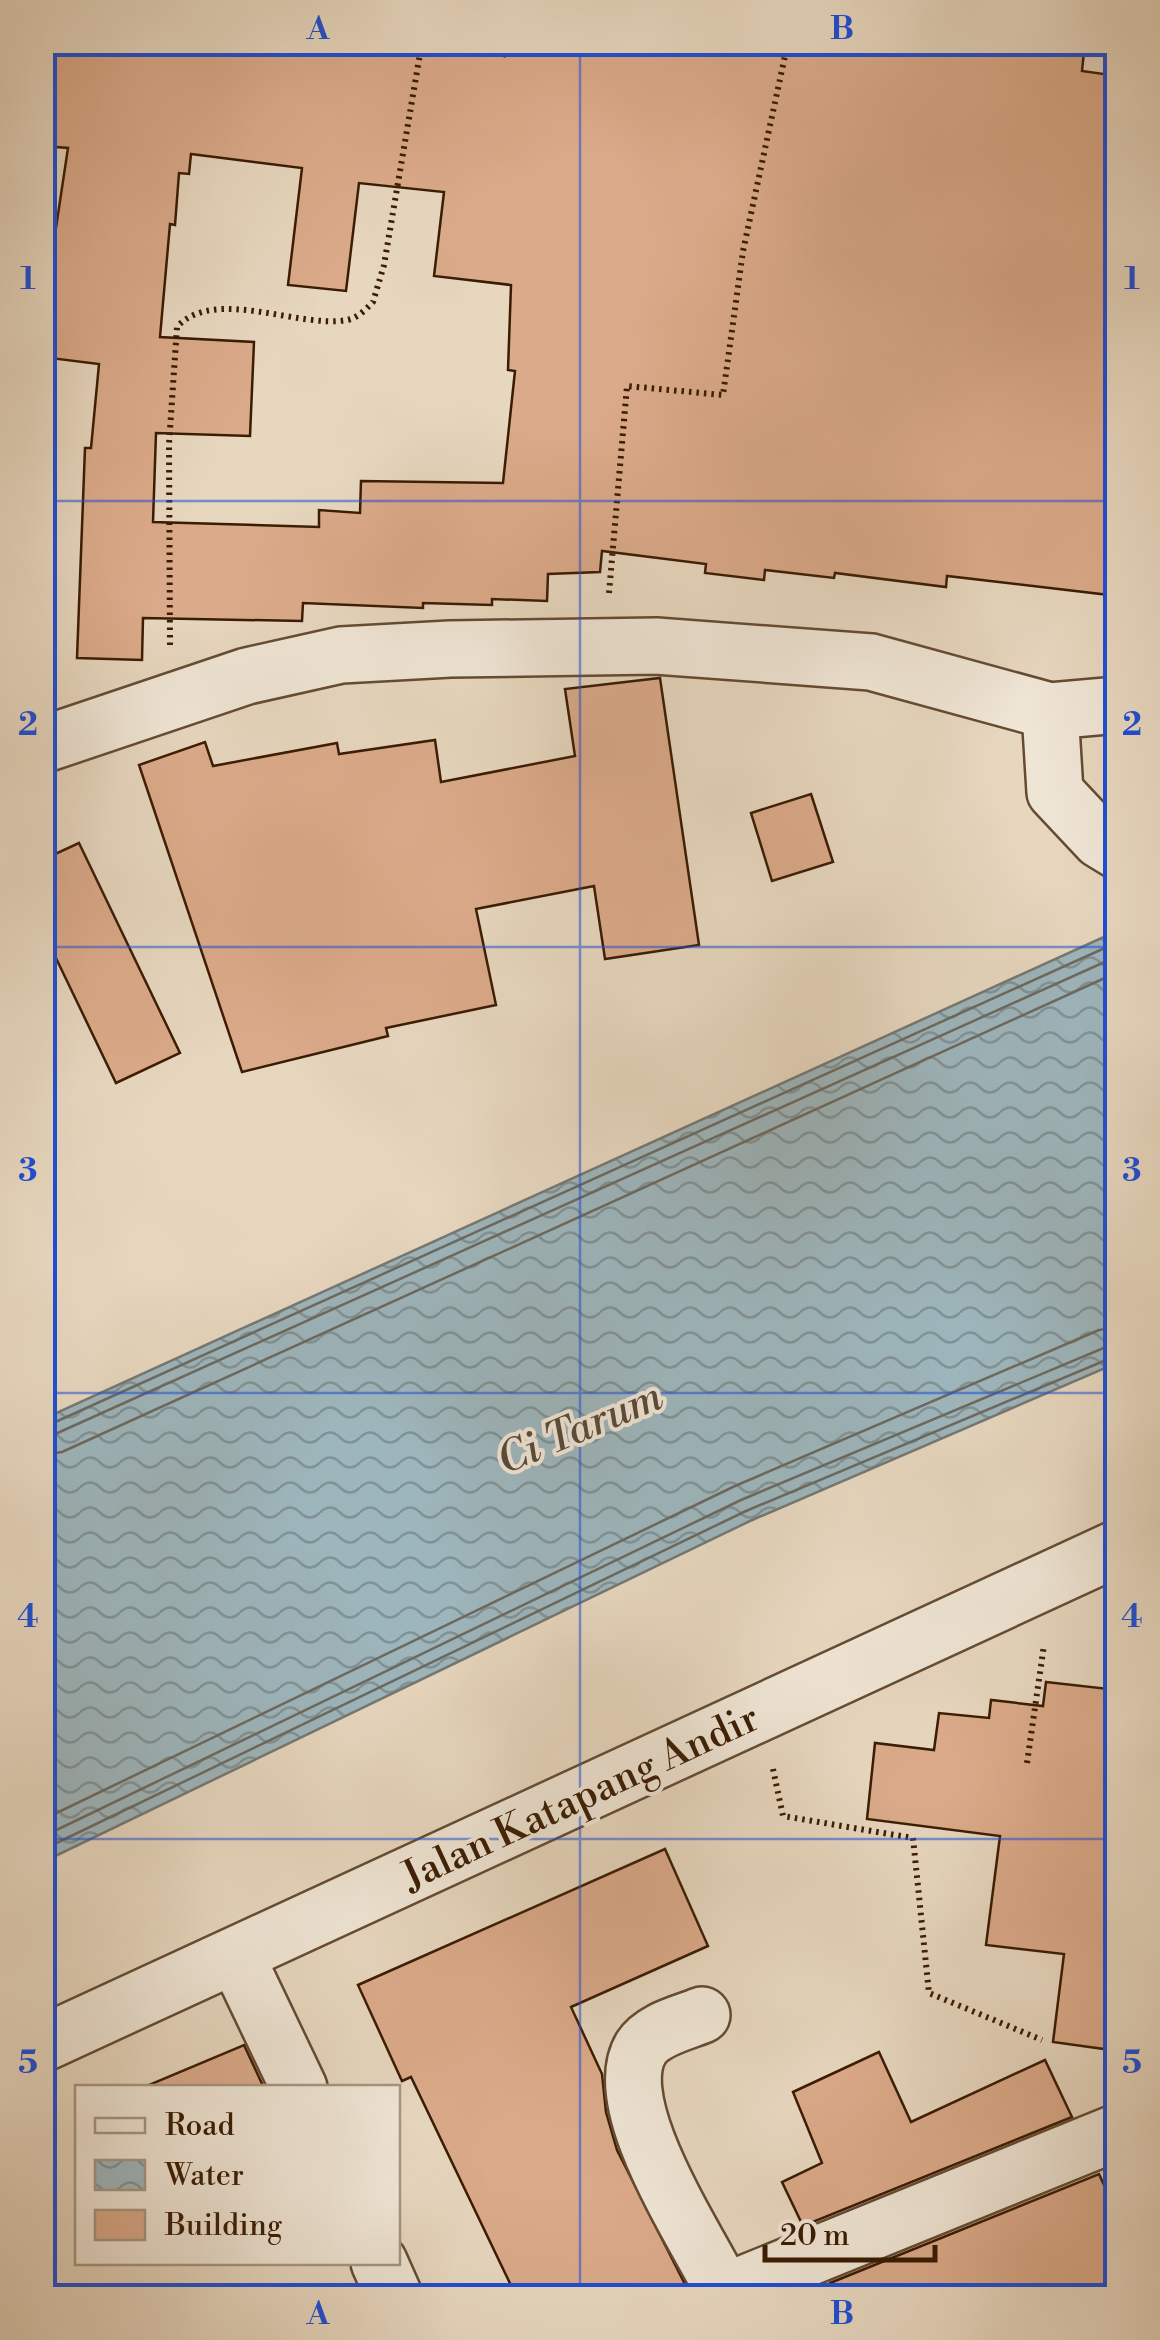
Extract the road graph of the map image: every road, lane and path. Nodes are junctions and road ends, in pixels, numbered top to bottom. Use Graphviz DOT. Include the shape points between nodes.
graph roads {
  1 [pos="422,42"];
  2 [pos="788,42"];
  3 [pos="508,55"];
  4 [pos="1105,150"];
  5 [pos="1118,152"];
  6 [pos="605,644"];
  7 [pos="170,701"];
  8 [pos="1118,704"];
  9 [pos="1050,711"];
  10 [pos="42,744"];
  11 [pos="1118,851"];
  12 [pos="1118,1548"];
  13 [pos="1053,1580"];
  14 [pos="761,1714"];
  15 [pos="1027,1764"];
  16 [pos="237,1958"];
  17 [pos="702,2015"];
  18 [pos="1042,2040"];
  19 [pos="42,2044"];
  20 [pos="298,2085"];
  21 [pos="1118,2132"];
  22 [pos="380,2265"];
  23 [pos="725,2295"];
  24 [pos="394,2298"];
  1 -- 3 [label="path"];
  1 -- 7 [label="path" via="374,302 346,320 219,310 177,327"];
  2 -- 6 [label="path" via="743,251 723,395 628,386"];
  4 -- 5 [label="path"];
  6 -- 7 [label="street" via="341,656"];
  6 -- 9 [label="street" via="871,662"];
  7 -- 10 [label="street"];
  8 -- 9 [label="street"];
  9 -- 11 [label="street" via="1054,792"];
  12 -- 13 [label="street, Jalan Katapang Andir"];
  13 -- 14 [label="street, Jalan Katapang Andir"];
  13 -- 15 [label="path"];
  14 -- 16 [label="street, Jalan Katapang Andir"];
  14 -- 18 [label="path" via="783,1816 912,1838 929,1992"];
  16 -- 19 [label="street, Jalan Katapang Andir"];
  16 -- 20 [label="street"];
  17 -- 23 [label="street" via="652,2035 631,2080 642,2132"];
  21 -- 23 [label="street"];
  22 -- 24 [label="street"];
}
